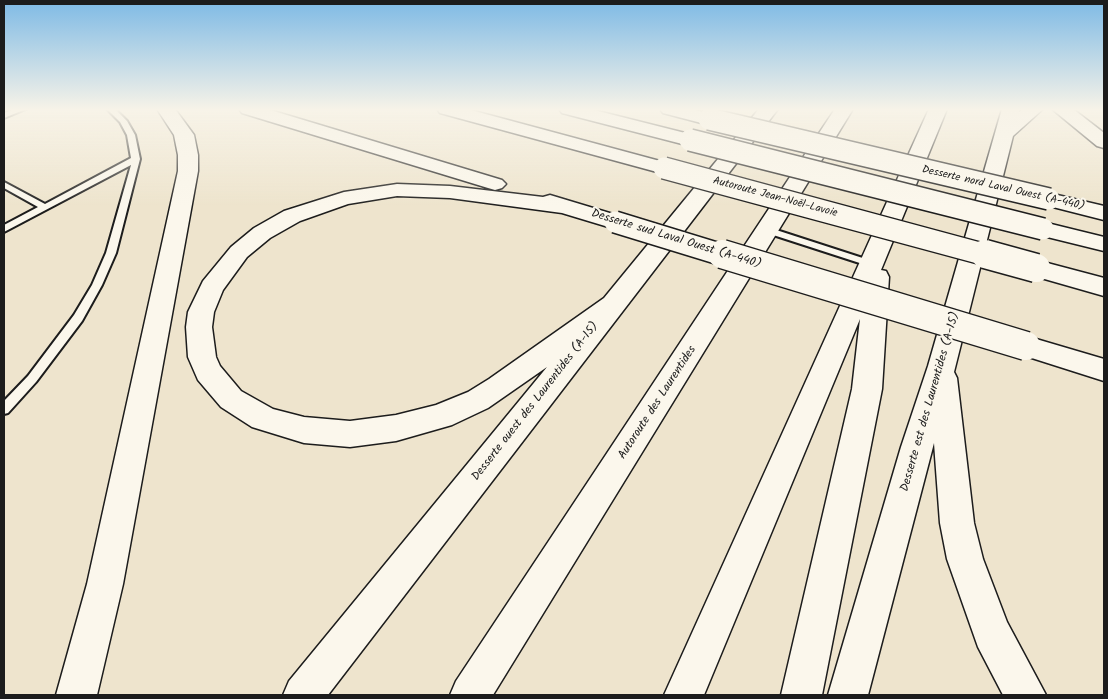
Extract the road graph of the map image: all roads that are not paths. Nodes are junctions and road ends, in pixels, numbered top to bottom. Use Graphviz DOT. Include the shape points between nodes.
graph roads {
  1 [pos="132,142"];
  2 [pos="185,142"];
  3 [pos="353,142"];
  4 [pos="567,142"];
  5 [pos="696,142"];
  6 [pos="742,142"];
  7 [pos="805,142"];
  8 [pos="823,142"];
  9 [pos="924,142"];
  10 [pos="1002,142"];
  11 [pos="136,159"];
  12 [pos="4,186"];
  13 [pos="45,207"];
  14 [pos="568,208"];
  15 [pos="1099,211"];
  16 [pos="4,229"];
  17 [pos="767,230"];
  18 [pos="1104,244"];
  19 [pos="876,258"];
  20 [pos="1104,287"];
  21 [pos="616,302"];
  22 [pos="1034,349"];
  23 [pos="942,366"];
  24 [pos="1104,370"];
  25 [pos="1104,380"];
  26 [pos="4,409"];
  27 [pos="76,695"];
  28 [pos="303,695"];
  29 [pos="470,695"];
  30 [pos="684,695"];
  31 [pos="802,695"];
  32 [pos="848,695"];
  33 [pos="1025,695"];
  1 -- 11 [label="lane"];
  2 -- 27 [label="main road" via="188,171 105,584"];
  3 -- 14 [label="main road, Desserte sud Laval Ouest (A-440)"];
  4 -- 20 [label="main road, Autoroute Jean-Noël-Lavoie, bridge"];
  5 -- 18 [label="main road, bridge"];
  6 -- 21 [label="main road, Desserte ouest des Laurentides (A-15)"];
  7 -- 15 [label="main road, Desserte nord Laval Ouest (A-440), bridge"];
  8 -- 17 [label="main road, Autoroute des Laurentides"];
  9 -- 19 [label="main road"];
  10 -- 23 [label="main road, Desserte est des Laurentides (A-15)"];
  11 -- 13 [label="lane"];
  11 -- 26 [label="lane" via="134,177 111,253 97,285 59,344"];
  12 -- 13 [label="lane"];
  13 -- 16 [label="lane"];
  14 -- 21 [label="main road" via="450,192 397,190 344,198 292,216 238,252 212,287 201,312 199,327 202,357 208,372 230,399 263,418 283,425 333,433 388,430 441,416 478,400"];
  14 -- 22 [label="main road, Desserte sud Laval Ouest (A-440), bridge"];
  17 -- 19 [label="lane"];
  17 -- 29 [label="main road, Autoroute des Laurentides"];
  19 -- 30 [label="main road"];
  19 -- 31 [label="main road" via="867,389"];
  21 -- 28 [label="main road, Desserte ouest des Laurentides (A-15)"];
  22 -- 24 [label="main road, Desserte sud Laval Ouest (A-440)"];
  22 -- 25 [label="main road"];
  23 -- 32 [label="main road, Desserte est des Laurentides (A-15)"];
  23 -- 33 [label="main road" via="963,550 992,632"];
}
